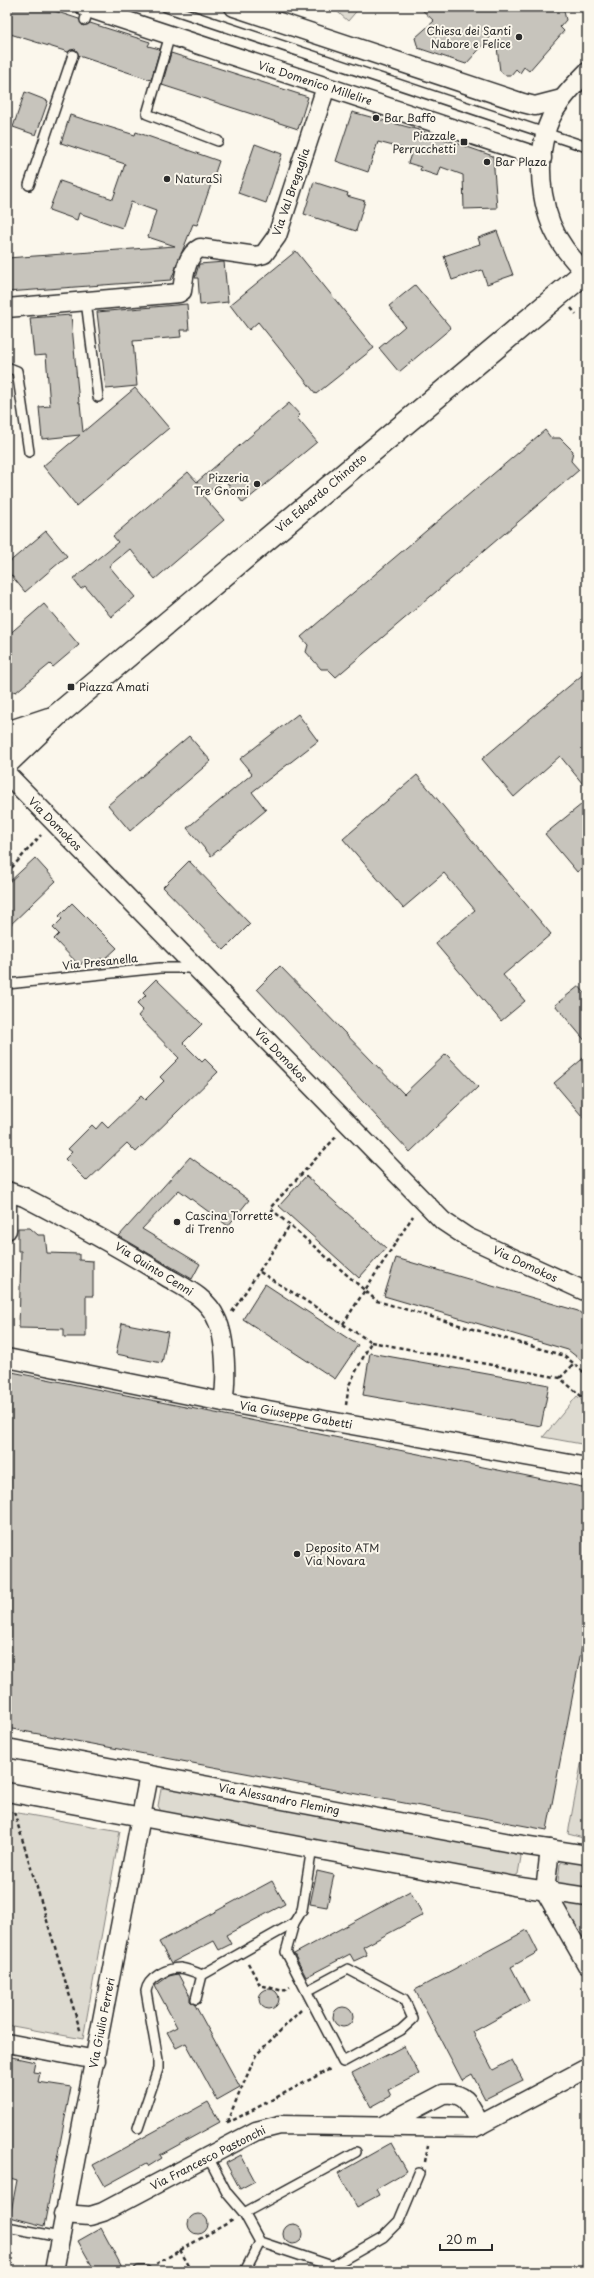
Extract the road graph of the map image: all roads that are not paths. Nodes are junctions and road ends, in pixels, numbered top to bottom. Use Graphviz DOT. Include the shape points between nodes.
graph roads {
  1 [pos="166,7"];
  2 [pos="234,7"];
  3 [pos="257,10"];
  4 [pos="86,12"];
  5 [pos="170,35"];
  6 [pos="73,55"];
  7 [pos="587,72"];
  8 [pos="326,86"];
  9 [pos="562,99"];
  10 [pos="545,134"];
  11 [pos="218,142"];
  12 [pos="587,147"];
  13 [pos="542,158"];
  14 [pos="29,185"];
  15 [pos="586,272"];
  16 [pos="86,301"];
  17 [pos="7,308"];
  18 [pos="7,367"];
  19 [pos="98,397"];
  20 [pos="29,452"];
  21 [pos="56,716"];
  22 [pos="10,730"];
  23 [pos="7,764"];
  24 [pos="7,774"];
  25 [pos="196,968"];
  26 [pos="7,984"];
  27 [pos="7,1191"];
  28 [pos="7,1230"];
  29 [pos="587,1292"];
  30 [pos="7,1358"];
  31 [pos="223,1402"];
  32 [pos="587,1467"];
  33 [pos="7,1748"];
  34 [pos="7,1751"];
  35 [pos="149,1775"];
  36 [pos="10,1799"];
  37 [pos="142,1817"];
  38 [pos="312,1848"];
  39 [pos="550,1849"];
  40 [pos="587,1855"];
  41 [pos="545,1891"];
  42 [pos="587,1897"];
  43 [pos="294,1923"];
  44 [pos="587,1965"];
  45 [pos="202,1975"];
  46 [pos="309,1995"];
  47 [pos="196,2000"];
  48 [pos="7,2043"];
  49 [pos="96,2060"];
  50 [pos="587,2068"];
  51 [pos="384,2125"];
  52 [pos="480,2125"];
  53 [pos="138,2128"];
  54 [pos="356,2152"];
  55 [pos="208,2157"];
  56 [pos="419,2173"];
  57 [pos="244,2213"];
  58 [pos="63,2214"];
  59 [pos="7,2227"];
  60 [pos="60,2237"];
  61 [pos="260,2242"];
  62 [pos="333,2269"];
  63 [pos="54,2271"];
  64 [pos="245,2271"];
  1 -- 10 [label="lane"];
  2 -- 3 [label="street"];
  3 -- 9 [label="street" via="523,103 535,106"];
  4 -- 5 [label="street, Via Domenico Millelire"];
  5 -- 8 [label="street, Via Domenico Millelire"];
  5 -- 11 [label="lane" via="147,114"];
  6 -- 14 [label="lane"];
  7 -- 9 [label="street"];
  8 -- 13 [label="street, Via Domenico Millelire"];
  8 -- 16 [label="street, Via Val Bregaglia" via="277,236 264,254 256,256 200,248 193,251 184,275 182,291 179,293"];
  9 -- 10 [label="street"];
  10 -- 12 [label="lane"];
  10 -- 13 [label="street"];
  13 -- 15 [label="street" via="544,200 550,220 565,249"];
  15 -- 21 [label="street, Via Edoardo Chinotto"];
  16 -- 17 [label="street, Via Val Bregaglia"];
  16 -- 19 [label="lane"];
  18 -- 20 [label="lane" via="17,371"];
  21 -- 22 [label="street"];
  21 -- 23 [label="street, Via Edoardo Chinotto"];
  24 -- 25 [label="street, Via Domokos"];
  25 -- 26 [label="lane, Via Presanella" via="160,968"];
  25 -- 29 [label="street, Via Domokos" via="448,1226 467,1238"];
  27 -- 28 [label="street"];
  27 -- 31 [label="street, Via Quinto Cenni" via="24,1197 113,1244 203,1300 216,1318 221,1331 225,1384"];
  30 -- 31 [label="street, Via Giuseppe Gabetti"];
  31 -- 32 [label="street, Via Giuseppe Gabetti"];
  33 -- 34 [label="street, Via Alessandro Fleming"];
  33 -- 35 [label="street, Via Alessandro Fleming"];
  35 -- 37 [label="street, Via Giulio Ferreri"];
  35 -- 39 [label="street, Via Alessandro Fleming"];
  36 -- 37 [label="street"];
  37 -- 38 [label="street"];
  37 -- 49 [label="street, Via Giulio Ferreri"];
  38 -- 41 [label="street"];
  38 -- 43 [label="lane" via="302,1910"];
  39 -- 40 [label="street, Via Alessandro Fleming"];
  39 -- 41 [label="street"];
  41 -- 42 [label="street"];
  41 -- 44 [label="street"];
  43 -- 45 [label="lane"];
  43 -- 46 [label="lane" via="286,1952"];
  45 -- 47 [label="lane"];
  45 -- 53 [label="lane" via="183,1968 174,1968 147,1984 158,2069"];
  46 -- 46 [label="lane" via="348,1970 404,1999 414,2019 401,2030 344,2062"];
  48 -- 49 [label="street"];
  49 -- 58 [label="street, Via Giulio Ferreri"];
  50 -- 52 [label="street, Via Francesco Pastonchi"];
  51 -- 52 [label="street, Via Francesco Pastonchi" via="464,2128"];
  51 -- 52 [label="street, Via Francesco Pastonchi" via="443,2094 452,2093 460,2095 468,2103"];
  51 -- 55 [label="street, Via Francesco Pastonchi" via="268,2126"];
  54 -- 57 [label="lane"];
  55 -- 57 [label="lane" via="227,2193"];
  55 -- 58 [label="street, Via Francesco Pastonchi" via="103,2212 90,2216"];
  56 -- 62 [label="lane" via="399,2221 383,2237"];
  57 -- 61 [label="lane"];
  58 -- 60 [label="street, Via Giulio Ferreri"];
  59 -- 60 [label="lane"];
  60 -- 63 [label="street, Via Giulio Ferreri"];
  61 -- 62 [label="lane"];
  61 -- 64 [label="lane"];
}
